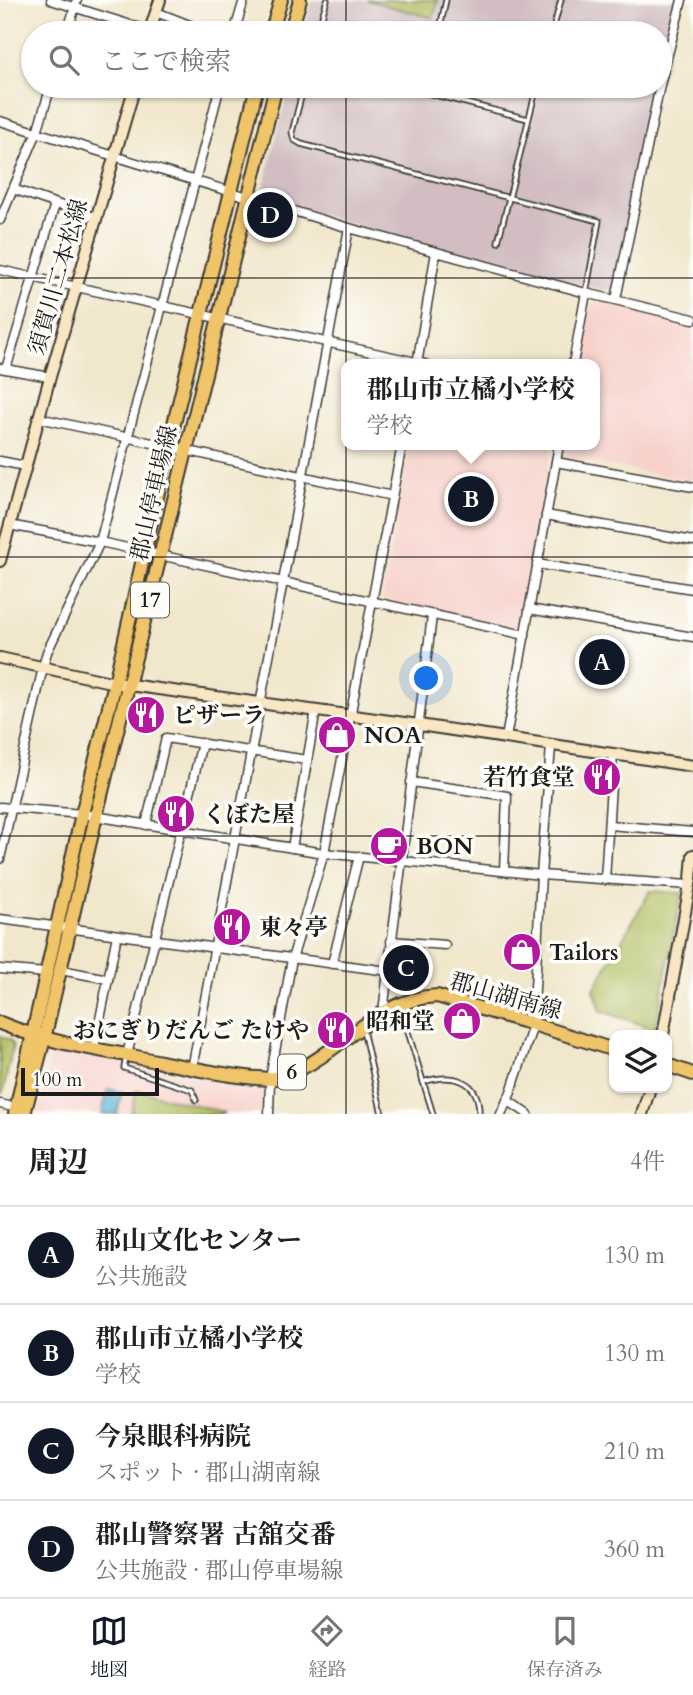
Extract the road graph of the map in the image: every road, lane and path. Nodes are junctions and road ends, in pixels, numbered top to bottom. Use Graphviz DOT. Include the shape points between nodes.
graph roads {
  1 [pos="51,0"];
  2 [pos="160,0"];
  3 [pos="244,0"];
  4 [pos="281,0"];
  5 [pos="300,0"];
  6 [pos="327,0"];
  7 [pos="446,0"];
  8 [pos="561,0"];
  9 [pos="681,0"];
  10 [pos="76,4"];
  11 [pos="156,12"];
  12 [pos="71,21"];
  13 [pos="121,21"];
  14 [pos="153,21"];
  15 [pos="180,21"];
  16 [pos="238,21"];
  17 [pos="275,21"];
  18 [pos="294,21"];
  19 [pos="321,21"];
  20 [pos="441,21"];
  21 [pos="555,21"];
  22 [pos="672,36"];
  23 [pos="47,98"];
  24 [pos="132,98"];
  25 [pos="217,98"];
  26 [pos="254,98"];
  27 [pos="273,98"];
  28 [pos="301,98"];
  29 [pos="447,98"];
  30 [pos="534,98"];
  31 [pos="657,98"];
  32 [pos="528,119"];
  33 [pos="0,121"];
  34 [pos="37,132"];
  35 [pos="115,156"];
  36 [pos="196,181"];
  37 [pos="13,189"];
  38 [pos="231,192"];
  39 [pos="247,196"];
  40 [pos="510,198"];
  41 [pos="55,204"];
  42 [pos="97,218"];
  43 [pos="0,220"];
  44 [pos="349,228"];
  45 [pos="498,242"];
  46 [pos="436,252"];
  47 [pos="0,270"];
  48 [pos="34,277"];
  49 [pos="77,285"];
  50 [pos="586,293"];
  51 [pos="616,299"];
  52 [pos="162,306"];
  53 [pos="201,314"];
  54 [pos="219,318"];
  55 [pos="693,319"];
  56 [pos="328,341"];
  57 [pos="399,359"];
  58 [pos="420,359"];
  59 [pos="574,359"];
  60 [pos="3,369"];
  61 [pos="50,377"];
  62 [pos="39,418"];
  63 [pos="127,439"];
  64 [pos="169,448"];
  65 [pos="401,450"];
  66 [pos="558,450"];
  67 [pos="185,451"];
  68 [pos="0,461"];
  69 [pos="556,463"];
  70 [pos="25,466"];
  71 [pos="303,477"];
  72 [pos="693,487"];
  73 [pos="393,496"];
  74 [pos="546,515"];
  75 [pos="5,531"];
  76 [pos="693,541"];
  77 [pos="100,542"];
  78 [pos="144,553"];
  79 [pos="160,557"];
  80 [pos="0,561"];
  81 [pos="537,564"];
  82 [pos="283,583"];
  83 [pos="693,589"];
  84 [pos="374,601"];
  85 [pos="529,609"];
  86 [pos="432,616"];
  87 [pos="525,635"];
  88 [pos="693,638"];
  89 [pos="0,658"];
  90 [pos="43,667"];
  91 [pos="115,683"];
  92 [pos="129,685"];
  93 [pos="261,702"];
  94 [pos="316,710"];
  95 [pos="351,716"];
  96 [pos="419,725"];
  97 [pos="506,738"];
  98 [pos="202,743"];
  99 [pos="551,746"];
  100 [pos="252,750"];
  101 [pos="613,754"];
  102 [pos="307,760"];
  103 [pos="693,766"];
  104 [pos="411,782"];
  105 [pos="0,807"];
  106 [pos="10,808"];
  107 [pos="82,814"];
  108 [pos="96,816"];
  109 [pos="146,825"];
  110 [pos="609,825"];
  111 [pos="181,830"];
  112 [pos="693,832"];
  113 [pos="236,839"];
  114 [pos="292,848"];
  115 [pos="324,853"];
  116 [pos="693,855"];
  117 [pos="359,856"];
  118 [pos="0,859"];
  119 [pos="401,861"];
  120 [pos="504,871"];
  121 [pos="541,875"];
  122 [pos="605,880"];
  123 [pos="691,881"];
  124 [pos="0,919"];
  125 [pos="688,925"];
  126 [pos="63,927"];
  127 [pos="117,935"];
  128 [pos="153,939"];
  129 [pos="391,941"];
  130 [pos="445,945"];
  131 [pos="215,948"];
  132 [pos="292,959"];
  133 [pos="332,964"];
  134 [pos="0,969"];
  135 [pos="61,970"];
  136 [pos="387,971"];
  137 [pos="46,973"];
  138 [pos="108,979"];
  139 [pos="399,1004"];
  140 [pos="383,1012"];
  141 [pos="0,1023"];
  142 [pos="362,1025"];
  143 [pos="533,1025"];
  144 [pos="664,1030"];
  145 [pos="38,1037"];
  146 [pos="609,1048"];
  147 [pos="94,1049"];
  148 [pos="127,1055"];
  149 [pos="672,1067"];
  150 [pos="192,1069"];
  151 [pos="693,1074"];
  152 [pos="270,1079"];
  153 [pos="423,1082"];
  154 [pos="648,1093"];
  155 [pos="196,1100"];
  156 [pos="507,1100"];
  157 [pos="0,1104"];
  158 [pos="19,1112"];
  159 [pos="269,1114"];
  160 [pos="383,1114"];
  161 [pos="433,1114"];
  162 [pos="479,1114"];
  163 [pos="501,1114"];
  164 [pos="528,1114"];
  165 [pos="642,1114"];
  1 -- 10 [label="street"];
  2 -- 11 [label="street"];
  3 -- 16 [label="street"];
  4 -- 17 [label="main road"];
  5 -- 18 [label="main road"];
  6 -- 19 [label="lane"];
  7 -- 20 [label="lane"];
  8 -- 21 [label="lane"];
  9 -- 22 [label="street"];
  10 -- 12 [label="street"];
  10 -- 13 [label="street"];
  11 -- 14 [label="street"];
  11 -- 15 [label="street"];
  23 -- 34 [label="street"];
  24 -- 35 [label="street, 須賀川二本松線"];
  25 -- 36 [label="street"];
  26 -- 38 [label="main road, 郡山停車場線 / 17"];
  27 -- 39 [label="main road, 郡山停車場線 / 17"];
  28 -- 40 [label="lane" via="294,140"];
  29 -- 32 [label="lane"];
  30 -- 32 [label="lane"];
  31 -- 51 [label="street"];
  32 -- 40 [label="lane"];
  33 -- 34 [label="street"];
  34 -- 35 [label="street"];
  34 -- 37 [label="street"];
  35 -- 36 [label="street"];
  35 -- 42 [label="street, 須賀川二本松線"];
  36 -- 38 [label="street"];
  36 -- 52 [label="street"];
  37 -- 41 [label="street"];
  37 -- 43 [label="street"];
  38 -- 39 [label="street"];
  38 -- 53 [label="main road, 郡山停車場線 / 17"];
  39 -- 44 [label="street"];
  39 -- 54 [label="main road, 郡山停車場線 / 17"];
  40 -- 45 [label="lane"];
  40 -- 50 [label="lane" via="599,221"];
  41 -- 42 [label="street"];
  41 -- 48 [label="street"];
  42 -- 49 [label="street, 須賀川二本松線"];
  44 -- 46 [label="street"];
  44 -- 56 [label="street"];
  46 -- 50 [label="street"];
  46 -- 58 [label="street"];
  47 -- 48 [label="street"];
  48 -- 49 [label="street"];
  48 -- 60 [label="street"];
  49 -- 52 [label="street"];
  49 -- 61 [label="street, 須賀川二本松線"];
  50 -- 51 [label="street"];
  50 -- 59 [label="street"];
  51 -- 55 [label="street"];
  52 -- 53 [label="street"];
  52 -- 63 [label="street"];
  53 -- 54 [label="street"];
  53 -- 64 [label="main road, 郡山停車場線 / 17"];
  54 -- 56 [label="street"];
  54 -- 67 [label="main road, 郡山停車場線 / 17"];
  56 -- 57 [label="street"];
  56 -- 71 [label="street"];
  60 -- 61 [label="street"];
  61 -- 62 [label="street, 須賀川二本松線"];
  62 -- 63 [label="street"];
  62 -- 70 [label="street, 須賀川二本松線"];
  63 -- 64 [label="street"];
  63 -- 77 [label="street"];
  64 -- 67 [label="street"];
  64 -- 78 [label="main road, 郡山停車場線 / 17"];
  65 -- 73 [label="street"];
  66 -- 69 [label="street"];
  67 -- 71 [label="street"];
  67 -- 79 [label="main road, 郡山停車場線 / 17"];
  68 -- 70 [label="street"];
  69 -- 72 [label="street"];
  69 -- 74 [label="street"];
  70 -- 75 [label="street, 須賀川二本松線"];
  71 -- 73 [label="street"];
  71 -- 82 [label="street"];
  73 -- 84 [label="street"];
  74 -- 76 [label="street"];
  74 -- 81 [label="street"];
  75 -- 77 [label="street"];
  75 -- 80 [label="street, 須賀川二本松線"];
  77 -- 78 [label="street"];
  77 -- 90 [label="street"];
  78 -- 79 [label="street"];
  78 -- 91 [label="main road, 郡山停車場線 / 17"];
  79 -- 82 [label="street"];
  79 -- 92 [label="main road, 郡山停車場線 / 17"];
  81 -- 83 [label="street"];
  81 -- 85 [label="street"];
  82 -- 84 [label="street"];
  82 -- 93 [label="street"];
  84 -- 86 [label="street"];
  84 -- 95 [label="street"];
  85 -- 87 [label="street"];
  85 -- 88 [label="street"];
  86 -- 87 [label="street"];
  86 -- 96 [label="street"];
  87 -- 97 [label="street"];
  89 -- 90 [label="street"];
  90 -- 91 [label="street"];
  90 -- 106 [label="street"];
  91 -- 92 [label="street"];
  91 -- 107 [label="main road, 郡山停車場線 / 17"];
  92 -- 93 [label="street"];
  92 -- 108 [label="main road, 郡山停車場線 / 17"];
  93 -- 94 [label="street"];
  93 -- 100 [label="street"];
  94 -- 95 [label="street"];
  94 -- 102 [label="street"];
  95 -- 96 [label="street"];
  95 -- 115 [label="street"];
  96 -- 97 [label="street"];
  96 -- 104 [label="street"];
  97 -- 99 [label="street"];
  98 -- 100 [label="street"];
  98 -- 109 [label="street" via="166,738"];
  98 -- 111 [label="street"];
  99 -- 101 [label="street"];
  99 -- 121 [label="street"];
  100 -- 102 [label="street"];
  100 -- 113 [label="street"];
  101 -- 103 [label="street"];
  101 -- 110 [label="street"];
  102 -- 114 [label="street"];
  104 -- 119 [label="street"];
  104 -- 120 [label="street" via="507,796"];
  105 -- 106 [label="street"];
  106 -- 107 [label="street"];
  106 -- 118 [label="street"];
  107 -- 108 [label="street"];
  107 -- 126 [label="main road, 郡山停車場線 / 17"];
  108 -- 109 [label="street"];
  108 -- 126 [label="main road, 郡山停車場線 / 17"];
  109 -- 111 [label="street"];
  110 -- 112 [label="street"];
  110 -- 122 [label="street"];
  111 -- 113 [label="street"];
  111 -- 128 [label="street"];
  113 -- 114 [label="street"];
  113 -- 131 [label="street"];
  114 -- 115 [label="street"];
  115 -- 117 [label="street"];
  115 -- 132 [label="street"];
  116 -- 123 [label="street"];
  117 -- 119 [label="street"];
  117 -- 133 [label="street"];
  119 -- 120 [label="street"];
  119 -- 129 [label="street"];
  120 -- 121 [label="street"];
  121 -- 122 [label="street"];
  121 -- 143 [label="street"];
  122 -- 123 [label="street"];
  123 -- 125 [label="street"];
  124 -- 126 [label="street"];
  125 -- 144 [label="street"];
  126 -- 127 [label="street"];
  126 -- 135 [label="main road, 郡山停車場線 / 17"];
  126 -- 137 [label="main road, 郡山停車場線 / 17"];
  127 -- 128 [label="street"];
  127 -- 138 [label="street"];
  128 -- 131 [label="street"];
  128 -- 148 [label="street"];
  129 -- 130 [label="street"];
  129 -- 136 [label="street"];
  131 -- 132 [label="street"];
  131 -- 150 [label="street"];
  132 -- 133 [label="street"];
  132 -- 152 [label="street"];
  133 -- 136 [label="street"];
  134 -- 137 [label="street"];
  135 -- 138 [label="street"];
  135 -- 145 [label="main road, 郡山停車場線 / 17"];
  136 -- 140 [label="street"];
  137 -- 145 [label="main road, 郡山停車場線 / 17"];
  138 -- 147 [label="street"];
  139 -- 140 [label="main road, 郡山湖南線 / 6"];
  139 -- 143 [label="main road, 郡山湖南線 / 6" via="437,996"];
  139 -- 153 [label="lane"];
  140 -- 142 [label="main road, 郡山湖南線 / 6"];
  141 -- 145 [label="main road, 郡山湖南線"];
  142 -- 152 [label="main road, 郡山湖南線 / 6" via="311,1062"];
  142 -- 160 [label="lane"];
  143 -- 146 [label="main road, 郡山湖南線 / 6"];
  143 -- 156 [label="street"];
  145 -- 147 [label="main road, 郡山湖南線 / 6"];
  145 -- 158 [label="main road, 郡山停車場線 / 17"];
  147 -- 148 [label="main road, 郡山湖南線 / 6"];
  148 -- 150 [label="main road, 郡山湖南線 / 6"];
  148 -- 155 [label="lane" via="124,1068 192,1090"];
  149 -- 151 [label="main road"];
  150 -- 152 [label="main road, 郡山湖南線 / 6"];
  152 -- 159 [label="street"];
  153 -- 161 [label="lane"];
  153 -- 162 [label="lane" via="449,1076 466,1083 477,1096"];
  154 -- 165 [label="street"];
  156 -- 163 [label="street"];
  156 -- 164 [label="street"];
  157 -- 158 [label="street"];
}
